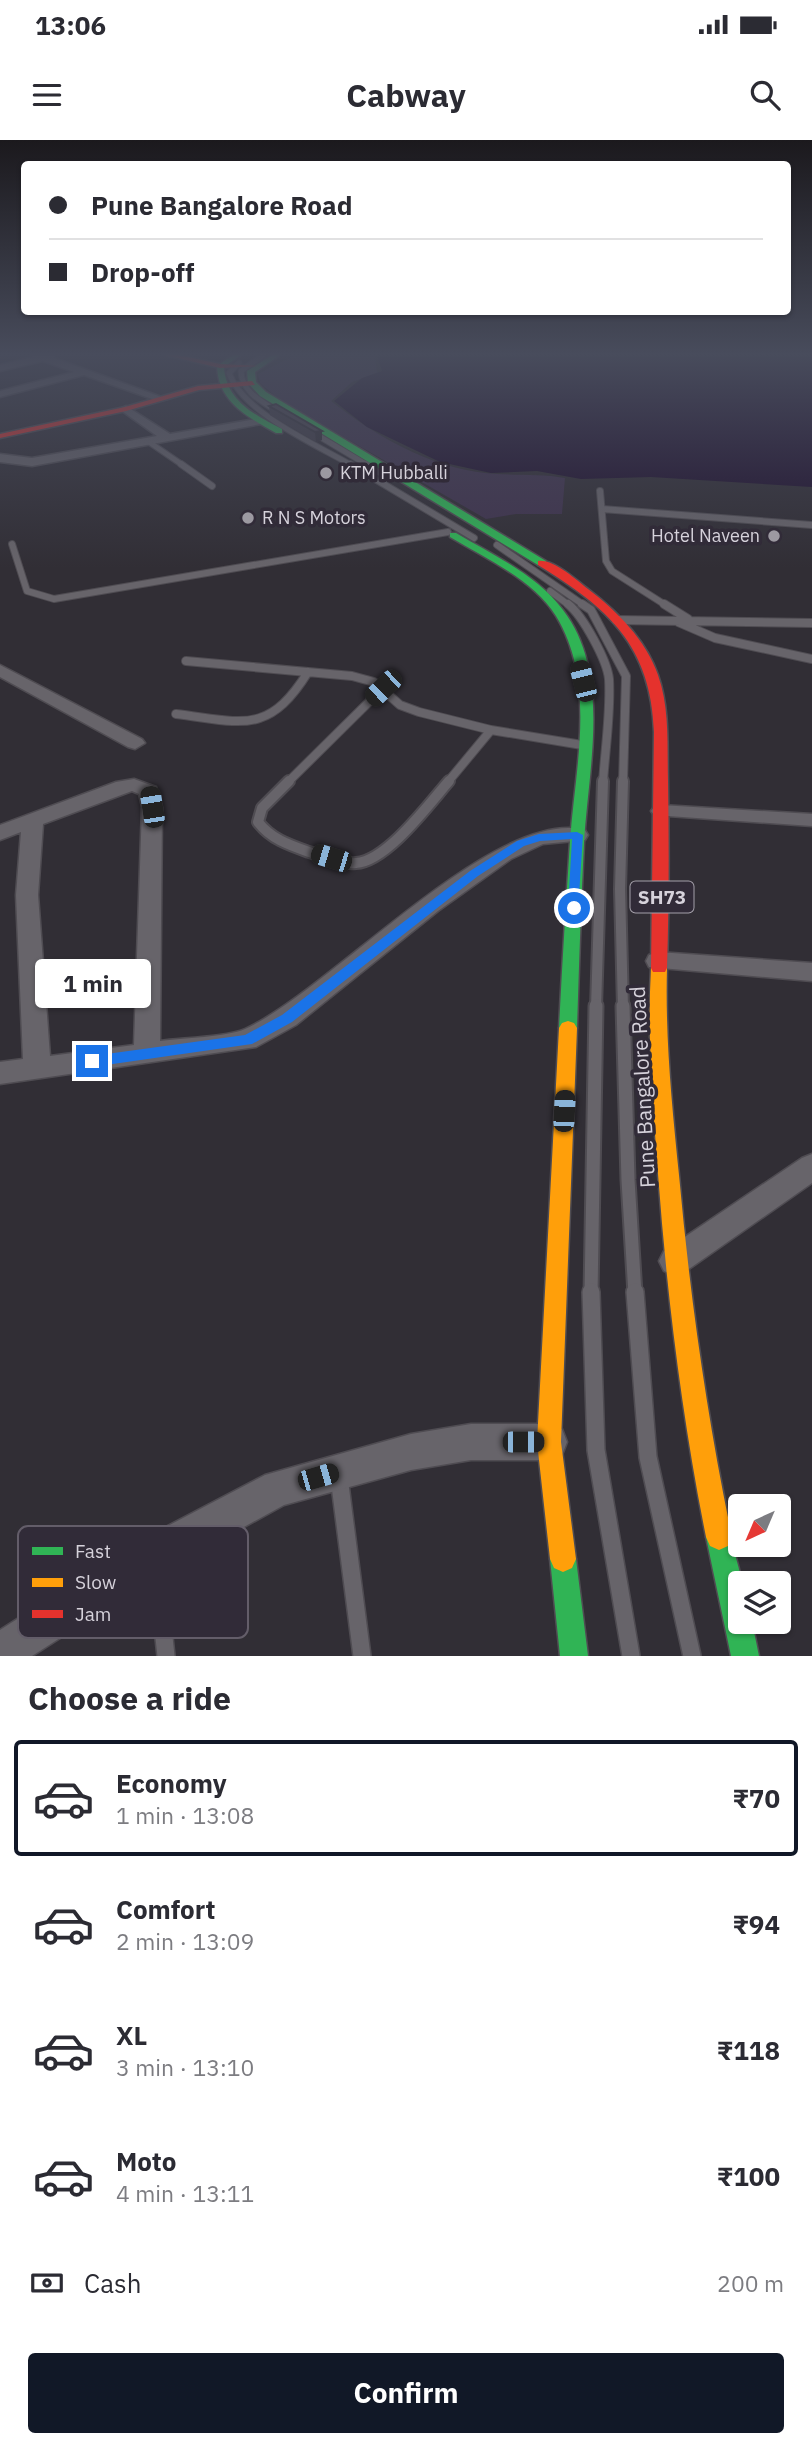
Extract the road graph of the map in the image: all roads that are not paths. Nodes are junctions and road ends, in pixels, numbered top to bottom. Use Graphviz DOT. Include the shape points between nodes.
graph roads {
  1 [pos="48,426"];
  2 [pos="150,426"];
  3 [pos="235,426"];
  4 [pos="269,426"];
  5 [pos="285,426"];
  6 [pos="301,426"];
  7 [pos="313,426"];
  8 [pos="0,436"];
  9 [pos="168,438"];
  10 [pos="149,442"];
  11 [pos="0,458"];
  12 [pos="212,486"];
  13 [pos="600,491"];
  14 [pos="601,509"];
  15 [pos="812,525"];
  16 [pos="448,532"];
  17 [pos="12,544"];
  18 [pos="616,620"];
  19 [pos="672,620"];
  20 [pos="690,620"];
  21 [pos="812,623"];
  22 [pos="812,659"];
  23 [pos="186,661"];
  24 [pos="308,673"];
  25 [pos="5,678"];
  26 [pos="383,688"];
  27 [pos="176,714"];
  28 [pos="491,730"];
  29 [pos="135,743"];
  30 [pos="585,745"];
  31 [pos="661,811"];
  32 [pos="812,820"];
  33 [pos="33,821"];
  34 [pos="0,833"];
  35 [pos="577,835"];
  36 [pos="658,961"];
  37 [pos="812,972"];
  38 [pos="147,1054"];
  39 [pos="37,1069"];
  40 [pos="0,1073"];
  41 [pos="812,1167"];
  42 [pos="675,1261"];
  43 [pos="548,1442"];
  44 [pos="338,1471"];
  45 [pos="207,1526"];
  46 [pos="23,1638"];
  47 [pos="164,1638"];
  48 [pos="0,1654"];
  49 [pos="166,1656"];
  50 [pos="362,1656"];
  51 [pos="574,1656"];
  52 [pos="631,1656"];
  53 [pos="692,1656"];
  54 [pos="745,1656"];
  1 -- 8 [label="main road"];
  2 -- 9 [label="street"];
  3 -- 9 [label="street"];
  4 -- 16 [label="main road"];
  5 -- 52 [label="lane" via="456,527 577,611 609,677 598,884 591,1303 596,1450"];
  6 -- 53 [label="lane" via="466,524 591,610 626,676 620,889 637,1333 648,1457"];
  7 -- 18 [label="main road, Pune Bangalore Road / SH73" via="539,561"];
  9 -- 10 [label="street"];
  10 -- 11 [label="street" via="32,462"];
  10 -- 12 [label="lane"];
  13 -- 14 [label="lane"];
  14 -- 15 [label="lane"];
  14 -- 20 [label="lane" via="606,561 612,571"];
  16 -- 17 [label="lane" via="54,600 27,591"];
  16 -- 30 [label="main road" via="561,613 583,681"];
  18 -- 19 [label="lane"];
  18 -- 31 [label="main road, Pune Bangalore Road / SH73" via="647,662 656,687"];
  19 -- 20 [label="lane"];
  19 -- 22 [label="lane" via="715,638"];
  20 -- 21 [label="lane"];
  23 -- 24 [label="lane"];
  24 -- 26 [label="lane" via="352,677"];
  24 -- 27 [label="lane" via="289,704 273,717 254,721"];
  25 -- 29 [label="street"];
  26 -- 28 [label="lane" via="400,705"];
  26 -- 28 [label="lane" via="262,808 257,822 265,834 285,844 363,863 406,829"];
  28 -- 30 [label="lane"];
  30 -- 35 [label="main road"];
  31 -- 32 [label="street"];
  31 -- 36 [label="main road, Pune Bangalore Road / SH73"];
  33 -- 34 [label="street"];
  33 -- 38 [label="street" via="122,786 149,791"];
  33 -- 39 [label="street" via="27,895"];
  35 -- 38 [label="street" via="539,838 503,854 287,1018 247,1040"];
  35 -- 43 [label="main road"];
  36 -- 37 [label="street"];
  36 -- 42 [label="main road, Pune Bangalore Road / SH73" via="656,1018"];
  38 -- 39 [label="street"];
  39 -- 40 [label="street"];
  41 -- 42 [label="street"];
  42 -- 54 [label="main road, Pune Bangalore Road / SH73" via="705,1474"];
  43 -- 44 [label="street" via="471,1442"];
  43 -- 51 [label="main road"];
  44 -- 45 [label="street" via="278,1488"];
  44 -- 50 [label="lane"];
  46 -- 48 [label="street"];
  47 -- 49 [label="lane"];
}
